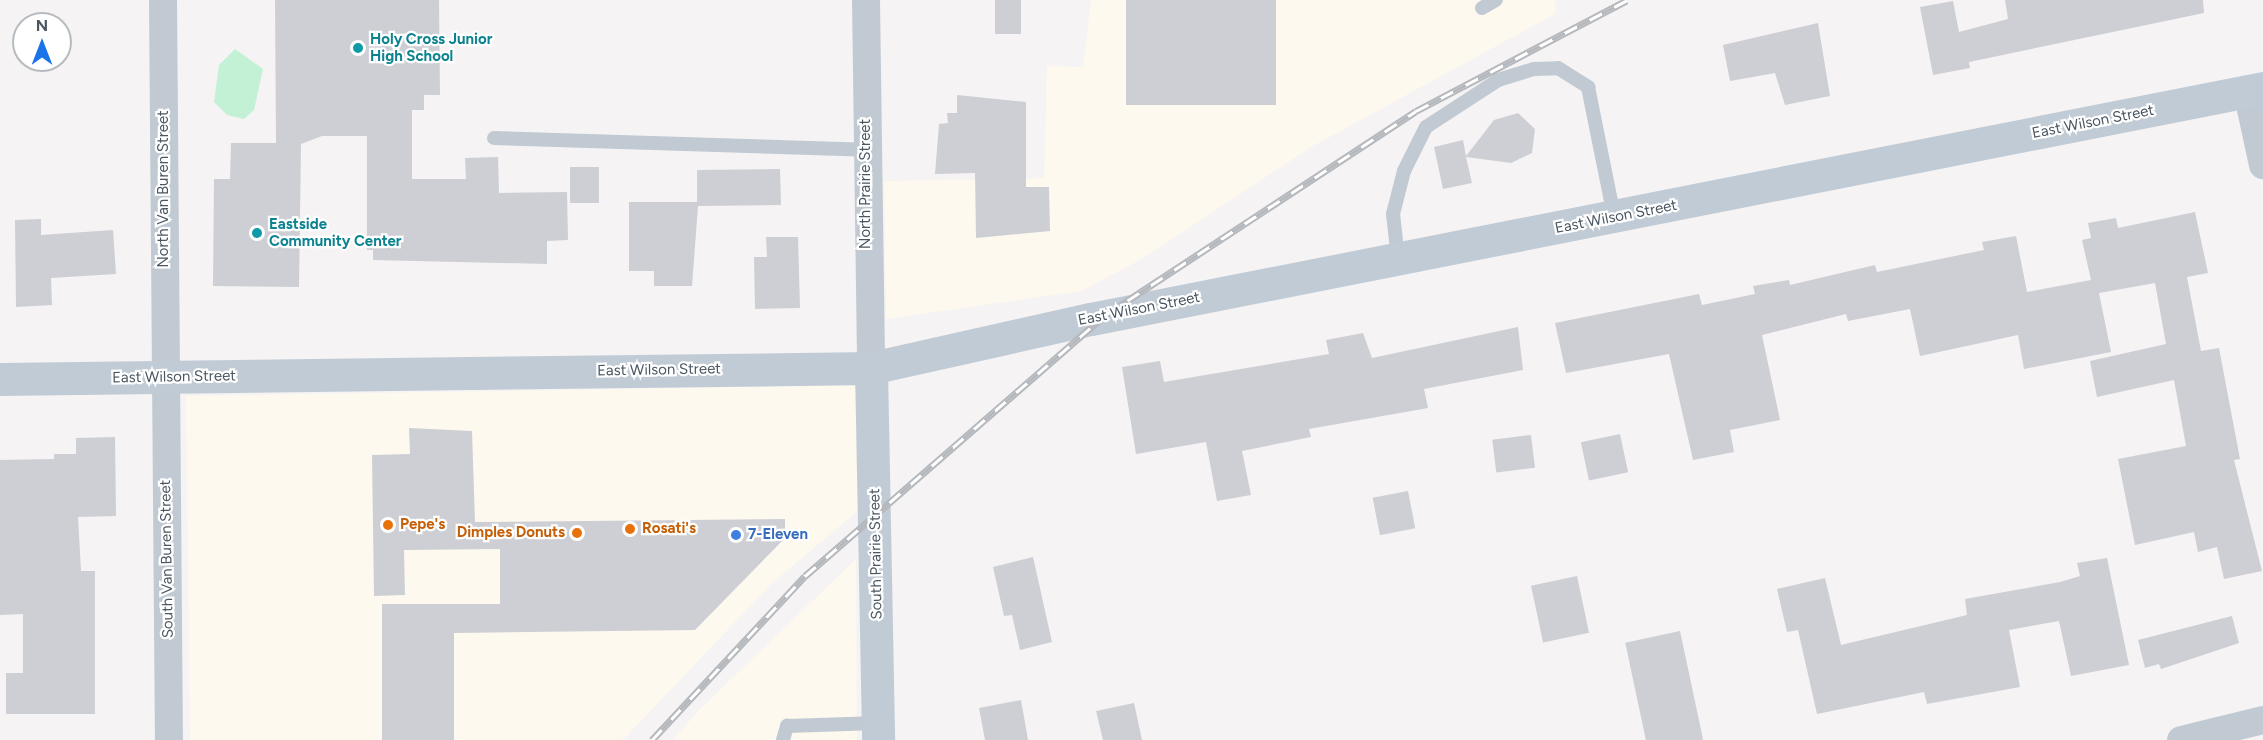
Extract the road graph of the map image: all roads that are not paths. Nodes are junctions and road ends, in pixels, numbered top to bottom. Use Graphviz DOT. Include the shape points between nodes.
graph roads {
  1 [pos="163,0"];
  2 [pos="866,0"];
  3 [pos="1496,0"];
  4 [pos="1482,8"];
  5 [pos="2255,90"];
  6 [pos="494,138"];
  7 [pos="866,150"];
  8 [pos="2263,165"];
  9 [pos="1615,217"];
  10 [pos="1398,258"];
  11 [pos="871,368"];
  12 [pos="165,377"];
  13 [pos="0,379"];
  14 [pos="2263,720"];
  15 [pos="878,732"];
  16 [pos="169,740"];
  17 [pos="783,740"];
  18 [pos="2181,740"];
  1 -- 12 [label="street, North Van Buren Street"];
  2 -- 7 [label="street, North Prairie Street"];
  3 -- 4 [label="lane"];
  5 -- 8 [label="street"];
  5 -- 9 [label="street, East Wilson Street"];
  6 -- 7 [label="lane"];
  7 -- 11 [label="street, North Prairie Street"];
  9 -- 10 [label="street, East Wilson Street"];
  9 -- 10 [label="lane" via="1588,87 1558,68 1534,69 1498,80 1426,127 1404,171 1394,214"];
  10 -- 11 [label="street, East Wilson Street"];
  11 -- 12 [label="street, East Wilson Street"];
  11 -- 15 [label="street, South Prairie Street"];
  12 -- 13 [label="street, East Wilson Street"];
  12 -- 16 [label="street, South Van Buren Street"];
  14 -- 18 [label="street"];
  15 -- 17 [label="lane" via="787,726"];
}
